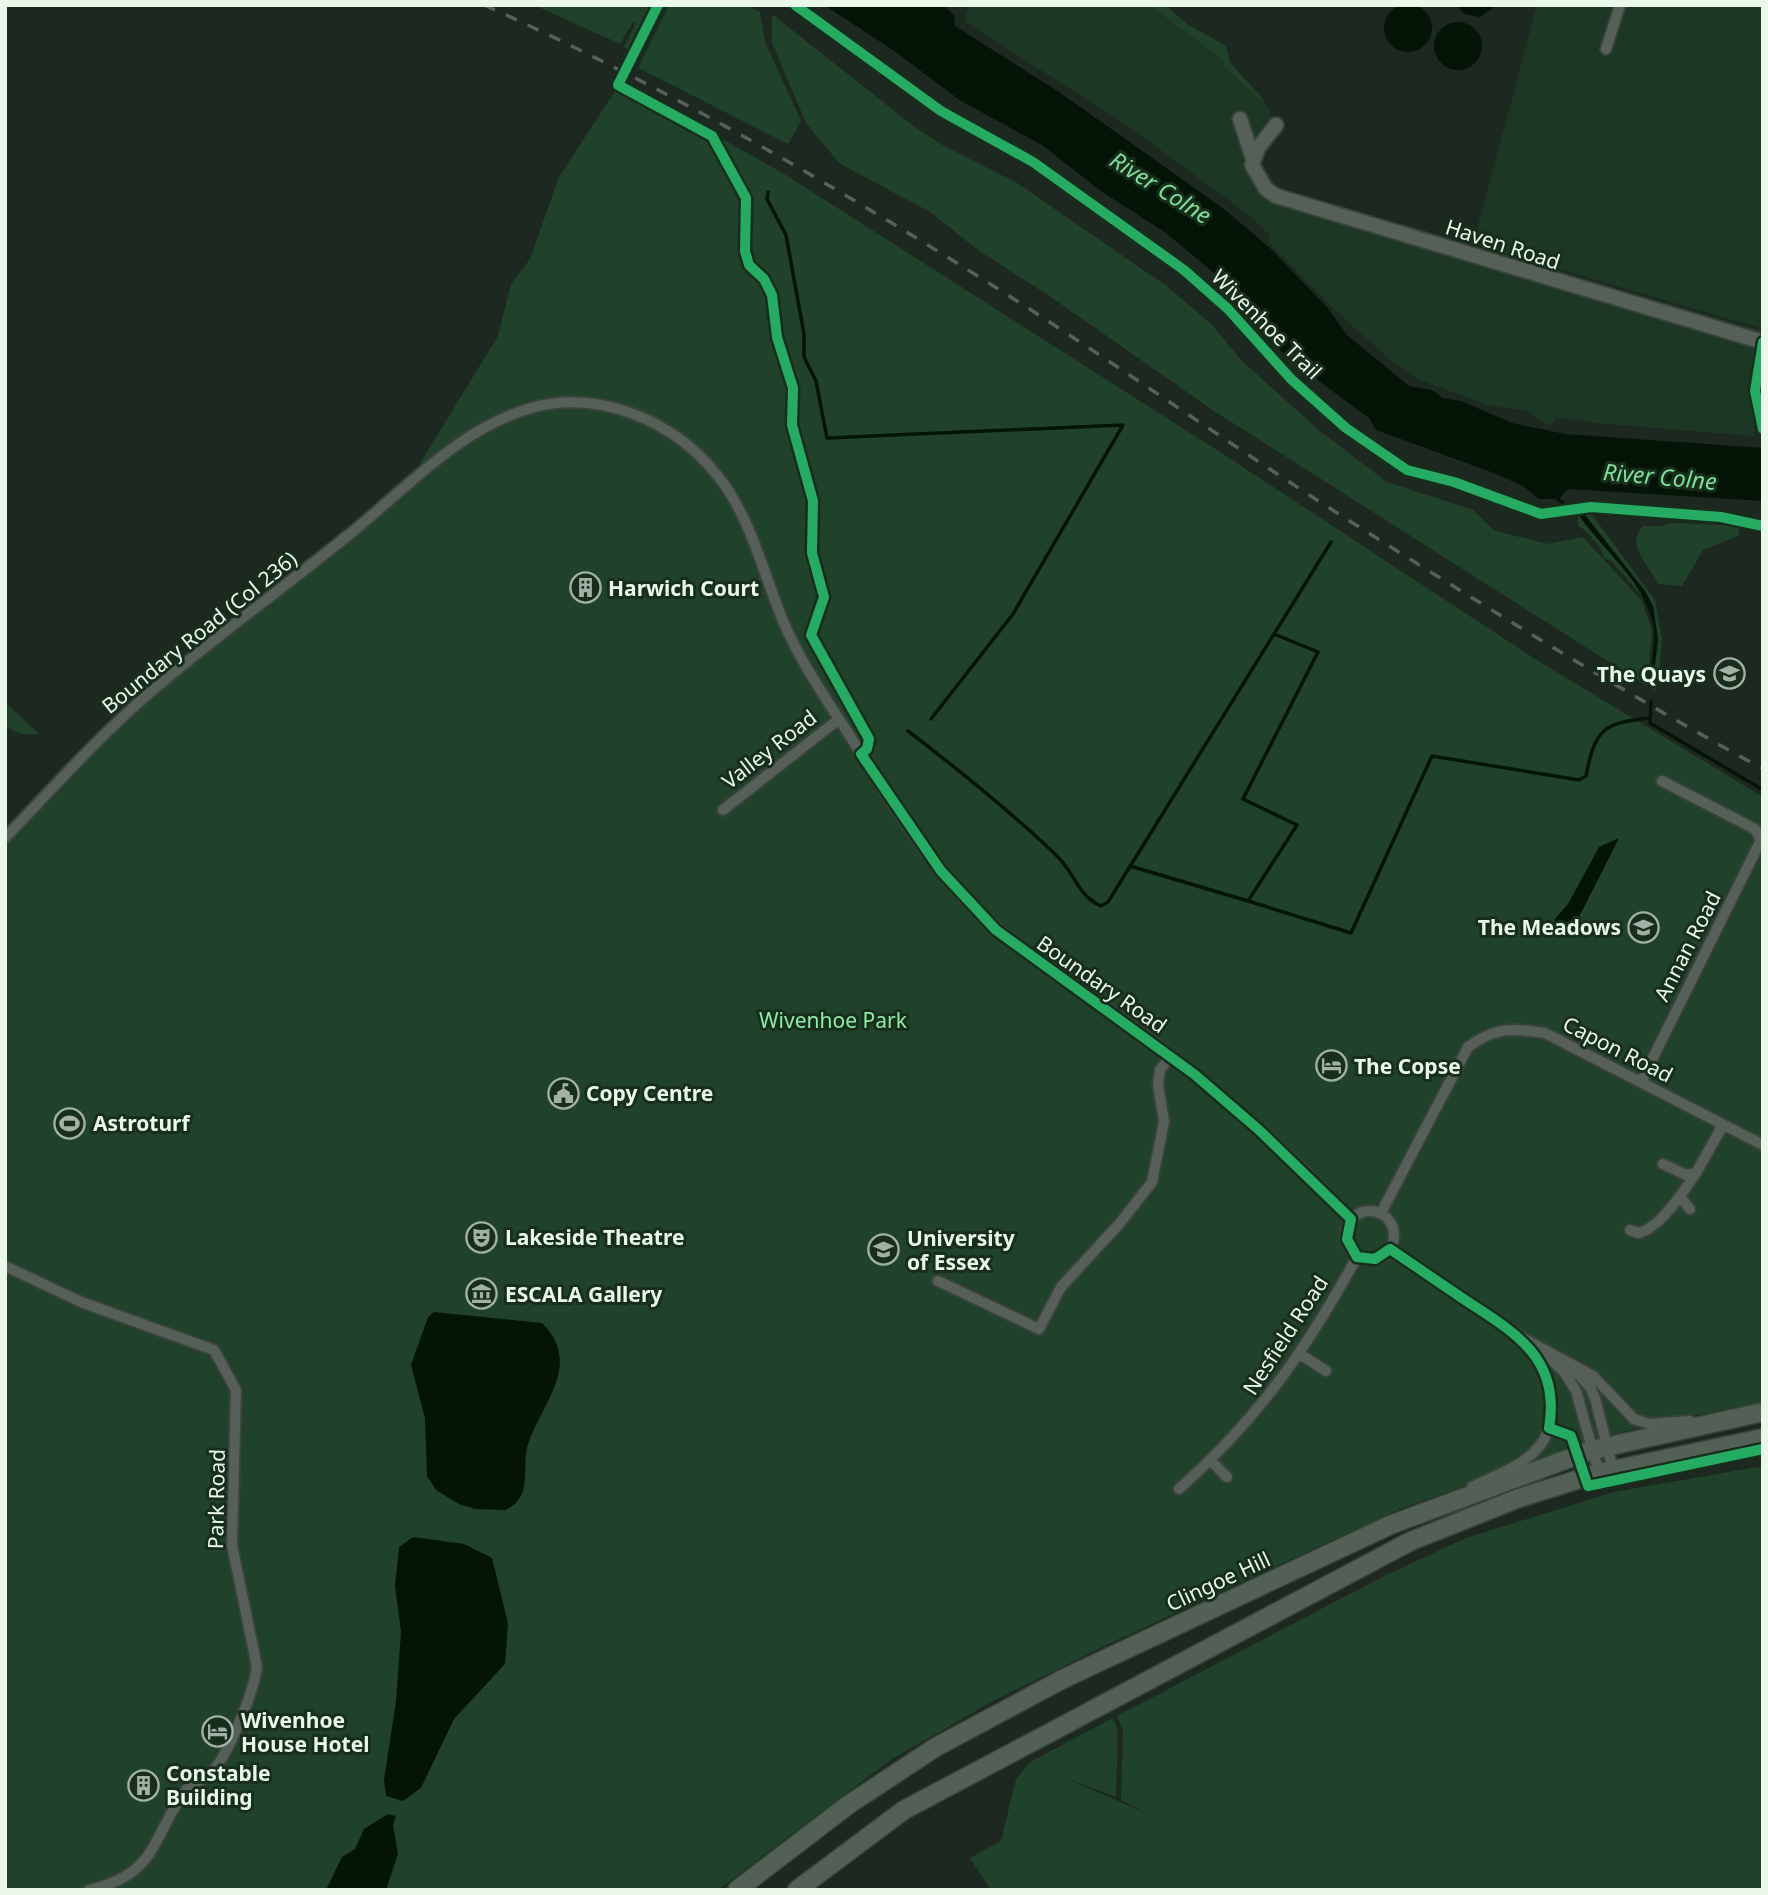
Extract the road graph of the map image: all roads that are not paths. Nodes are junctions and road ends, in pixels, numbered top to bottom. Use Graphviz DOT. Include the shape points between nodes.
graph roads {
  1 [pos="1620,5"];
  2 [pos="1606,49"];
  3 [pos="1240,119"];
  4 [pos="1276,125"];
  5 [pos="1253,159"];
  6 [pos="1763,342"];
  7 [pos="1763,429"];
  8 [pos="428,468"];
  9 [pos="839,719"];
  10 [pos="1662,781"];
  11 [pos="723,810"];
  12 [pos="5,838"];
  13 [pos="1170,1057"];
  14 [pos="1641,1082"];
  15 [pos="1422,1107"];
  16 [pos="1433,1112"];
  17 [pos="1723,1125"];
  18 [pos="1763,1146"];
  19 [pos="1663,1164"];
  20 [pos="1696,1173"];
  21 [pos="1680,1197"];
  22 [pos="1690,1209"];
  23 [pos="1381,1213"];
  24 [pos="1351,1219"];
  25 [pos="1630,1230"];
  26 [pos="1390,1249"];
  27 [pos="1357,1257"];
  28 [pos="5,1266"];
  29 [pos="938,1281"];
  30 [pos="1521,1337"];
  31 [pos="1538,1347"];
  32 [pos="1300,1354"];
  33 [pos="1557,1354"];
  34 [pos="1326,1371"];
  35 [pos="1763,1412"];
  36 [pos="1735,1416"];
  37 [pos="1763,1438"];
  38 [pos="1600,1448"];
  39 [pos="1211,1461"];
  40 [pos="1606,1472"];
  41 [pos="1227,1477"];
  42 [pos="1179,1489"];
  43 [pos="1406,1518"];
  44 [pos="89,1890"];
  45 [pos="737,1890"];
  46 [pos="797,1890"];
  1 -- 2 [label="street"];
  3 -- 5 [label="street, Haven Road"];
  4 -- 5 [label="street"];
  5 -- 6 [label="street, Haven Road" via="1256,175 1276,196"];
  6 -- 7 [label="street" via="1755,391"];
  8 -- 9 [label="street, Boundary Road" via="487,425 536,407 593,404 637,414 663,426 708,464 731,493 789,633"];
  8 -- 12 [label="street, Boundary Road (Col 236)" via="151,691"];
  9 -- 11 [label="street, Valley Road"];
  9 -- 13 [label="street, Boundary Road" via="941,871 996,930"];
  10 -- 14 [label="street, Annan Road" via="1761,835"];
  13 -- 24 [label="street, Boundary Road" via="1259,1130"];
  13 -- 29 [label="street" via="1160,1070 1164,1122 1152,1182 1061,1287 1039,1329"];
  14 -- 16 [label="street, Capon Road" via="1545,1033 1506,1030 1487,1034 1468,1047"];
  14 -- 17 [label="street, Capon Road"];
  15 -- 16 [label="street"];
  16 -- 23 [label="street, Capon Road"];
  17 -- 18 [label="street, Capon Road"];
  17 -- 20 [label="street"];
  19 -- 20 [label="street" via="1686,1175"];
  20 -- 21 [label="street"];
  21 -- 22 [label="street"];
  21 -- 25 [label="street" via="1647,1230"];
  23 -- 24 [label="street" via="1366,1211"];
  23 -- 26 [label="street" via="1392,1226"];
  24 -- 27 [label="street" via="1347,1239"];
  26 -- 27 [label="street" via="1375,1259"];
  26 -- 30 [label="street"];
  27 -- 32 [label="street, Nesfield Road"];
  28 -- 44 [label="street, Park Road" via="81,1302 214,1350 236,1390 232,1545 257,1667 254,1688 210,1775 188,1788 148,1859 125,1876"];
  30 -- 31 [label="street"];
  30 -- 43 [label="street" via="1539,1363 1552,1400 1549,1428 1541,1444 1518,1465"];
  31 -- 33 [label="street"];
  31 -- 38 [label="street" via="1572,1384"];
  32 -- 34 [label="street"];
  32 -- 39 [label="street, Nesfield Road" via="1251,1420"];
  33 -- 36 [label="street" via="1593,1376 1642,1423"];
  33 -- 38 [label="street" via="1590,1387"];
  35 -- 36 [label="main road, Clingoe Hill"];
  36 -- 38 [label="main road, Clingoe Hill"];
  37 -- 40 [label="main road"];
  38 -- 40 [label="street"];
  38 -- 40 [label="street"];
  38 -- 43 [label="main road, Clingoe Hill"];
  39 -- 41 [label="street"];
  39 -- 42 [label="street, Nesfield Road"];
  40 -- 46 [label="main road" via="1518,1498 1411,1541 904,1810"];
  43 -- 45 [label="main road, Clingoe Hill" via="1063,1679 936,1747 848,1805"];
}
